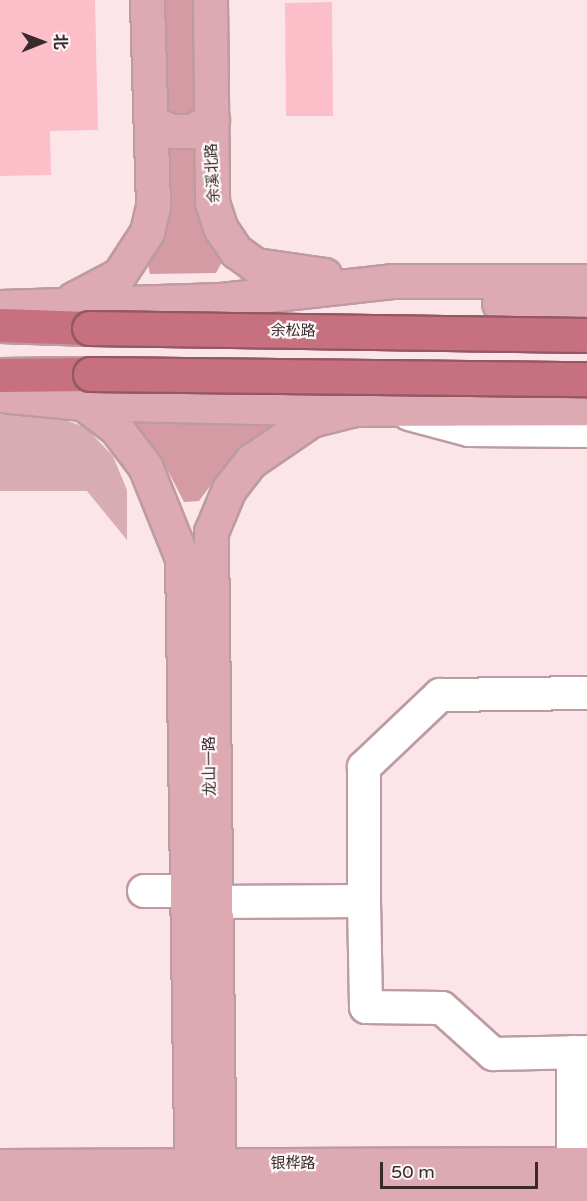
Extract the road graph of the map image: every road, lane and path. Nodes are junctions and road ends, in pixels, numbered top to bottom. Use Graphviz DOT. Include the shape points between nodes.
graph roads {
  1 [pos="147,0"];
  2 [pos="210,0"];
  3 [pos="212,120"];
  4 [pos="150,121"];
  5 [pos="585,281"];
  6 [pos="391,291"];
  7 [pos="63,303"];
  8 [pos="0,308"];
  9 [pos="0,325"];
  10 [pos="587,335"];
  11 [pos="0,375"];
  12 [pos="587,379"];
  13 [pos="86,388"];
  14 [pos="0,394"];
  15 [pos="587,408"];
  16 [pos="355,409"];
  17 [pos="391,409"];
  18 [pos="587,431"];
  19 [pos="587,693"];
  20 [pos="144,891"];
  21 [pos="200,896"];
  22 [pos="364,901"];
  23 [pos="580,1052"];
  24 [pos="0,1166"];
  25 [pos="580,1178"];
  26 [pos="205,1185"];
  27 [pos="0,1191"];
  1 -- 4 [label="main road"];
  2 -- 3 [label="main road, 余溪北路"];
  3 -- 4 [label="main road" via="191,131 170,131"];
  3 -- 6 [label="main road, 余溪北路" via="212,202 236,251 255,265"];
  4 -- 7 [label="main road" via="153,205 140,247 119,275"];
  5 -- 6 [label="main road"];
  5 -- 6 [label="main road" via="462,280"];
  6 -- 7 [label="main road"];
  7 -- 8 [label="main road"];
  9 -- 10 [label="highway, 余松路, bridge"];
  11 -- 13 [label="highway"];
  12 -- 13 [label="highway, bridge"];
  13 -- 14 [label="main road"];
  13 -- 16 [label="main road"];
  13 -- 21 [label="main road, 龙山一路" via="145,466 182,558"];
  15 -- 17 [label="main road"];
  16 -- 17 [label="main road"];
  16 -- 21 [label="main road, 龙山一路" via="311,420 279,440 251,461 216,513 207,556"];
  17 -- 18 [label="street" via="469,430"];
  19 -- 22 [label="street" via="440,694 364,766"];
  20 -- 21 [label="street"];
  21 -- 22 [label="street"];
  21 -- 26 [label="main road, 龙山一路"];
  22 -- 23 [label="street" via="366,1007 442,1008 493,1054"];
  23 -- 25 [label="street"];
  24 -- 26 [label="main road, 银桦路"];
  25 -- 26 [label="main road, 银桦路"];
  26 -- 27 [label="main road, 银桦路"];
}
